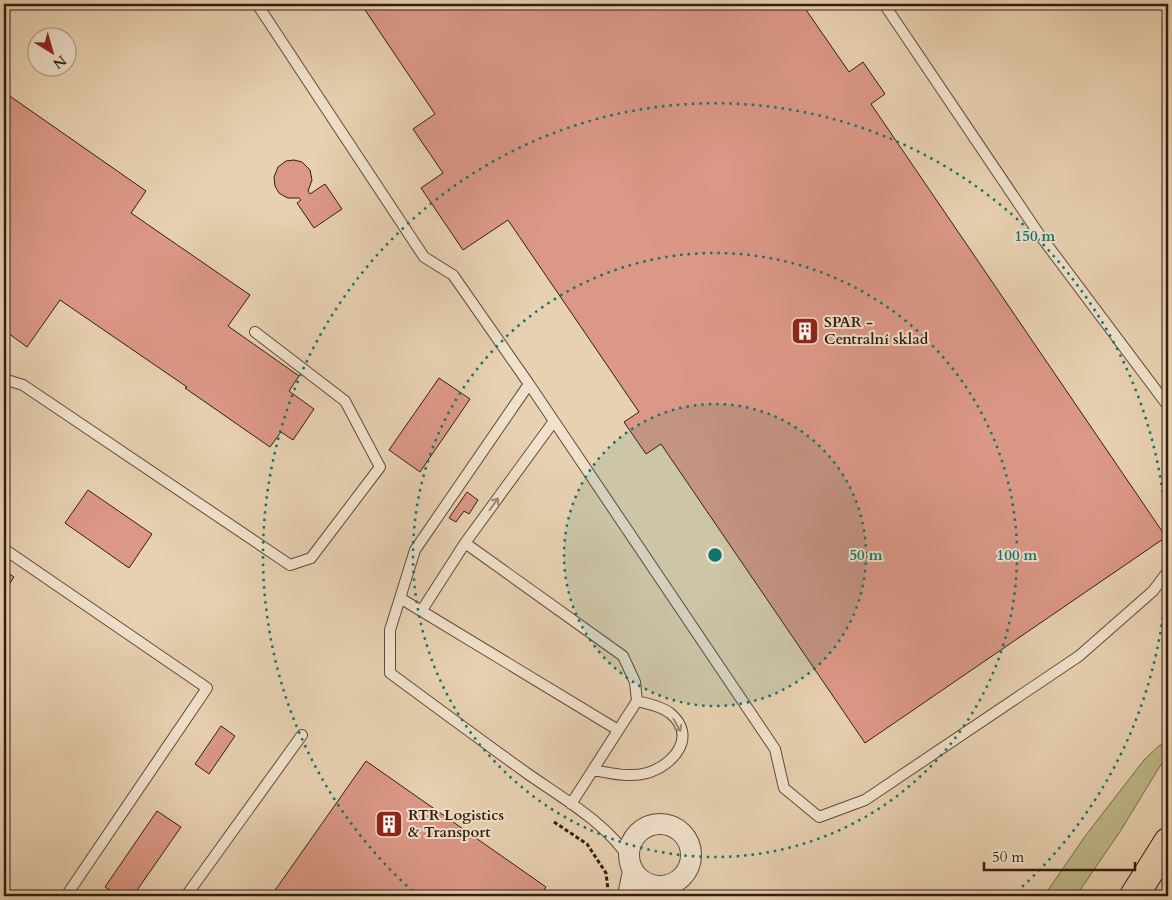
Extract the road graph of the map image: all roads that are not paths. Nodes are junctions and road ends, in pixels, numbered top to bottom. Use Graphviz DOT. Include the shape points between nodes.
graph roads {
  1 [pos="257,4"];
  2 [pos="884,4"];
  3 [pos="255,332"];
  4 [pos="4,379"];
  5 [pos="529,384"];
  6 [pos="1168,406"];
  7 [pos="554,420"];
  8 [pos="465,543"];
  9 [pos="4,549"];
  10 [pos="1168,571"];
  11 [pos="400,598"];
  12 [pos="422,610"];
  13 [pos="637,701"];
  14 [pos="618,730"];
  15 [pos="302,736"];
  16 [pos="593,770"];
  17 [pos="571,804"];
  18 [pos="1168,842"];
  19 [pos="631,865"];
  20 [pos="66,896"];
  21 [pos="186,896"];
  22 [pos="618,896"];
  23 [pos="1134,896"];
  1 -- 5 [label="lane" via="424,257 453,275"];
  2 -- 6 [label="lane" via="1040,234"];
  3 -- 4 [label="lane" via="345,400 380,467 311,558 290,565 22,385"];
  5 -- 7 [label="lane"];
  5 -- 11 [label="lane" via="415,550"];
  8 -- 7 [label="lane, one-way"];
  7 -- 10 [label="lane" via="775,749 784,788 819,817 865,800 1080,656 1153,591"];
  8 -- 12 [label="lane"];
  8 -- 13 [label="lane" via="623,656 635,682"];
  9 -- 20 [label="lane" via="207,688"];
  11 -- 12 [label="lane"];
  11 -- 17 [label="lane" via="390,630 390,673"];
  12 -- 14 [label="lane"];
  13 -- 14 [label="lane"];
  13 -- 16 [label="lane, one-way" via="669,713 679,724 682,736 680,749 672,760 645,774 620,776"];
  14 -- 16 [label="lane"];
  15 -- 21 [label="lane"];
  16 -- 17 [label="lane"];
  17 -- 19 [label="lane" via="621,845"];
  18 -- 23 [label="highway"];
  19 -- 22 [label="street"];
}
